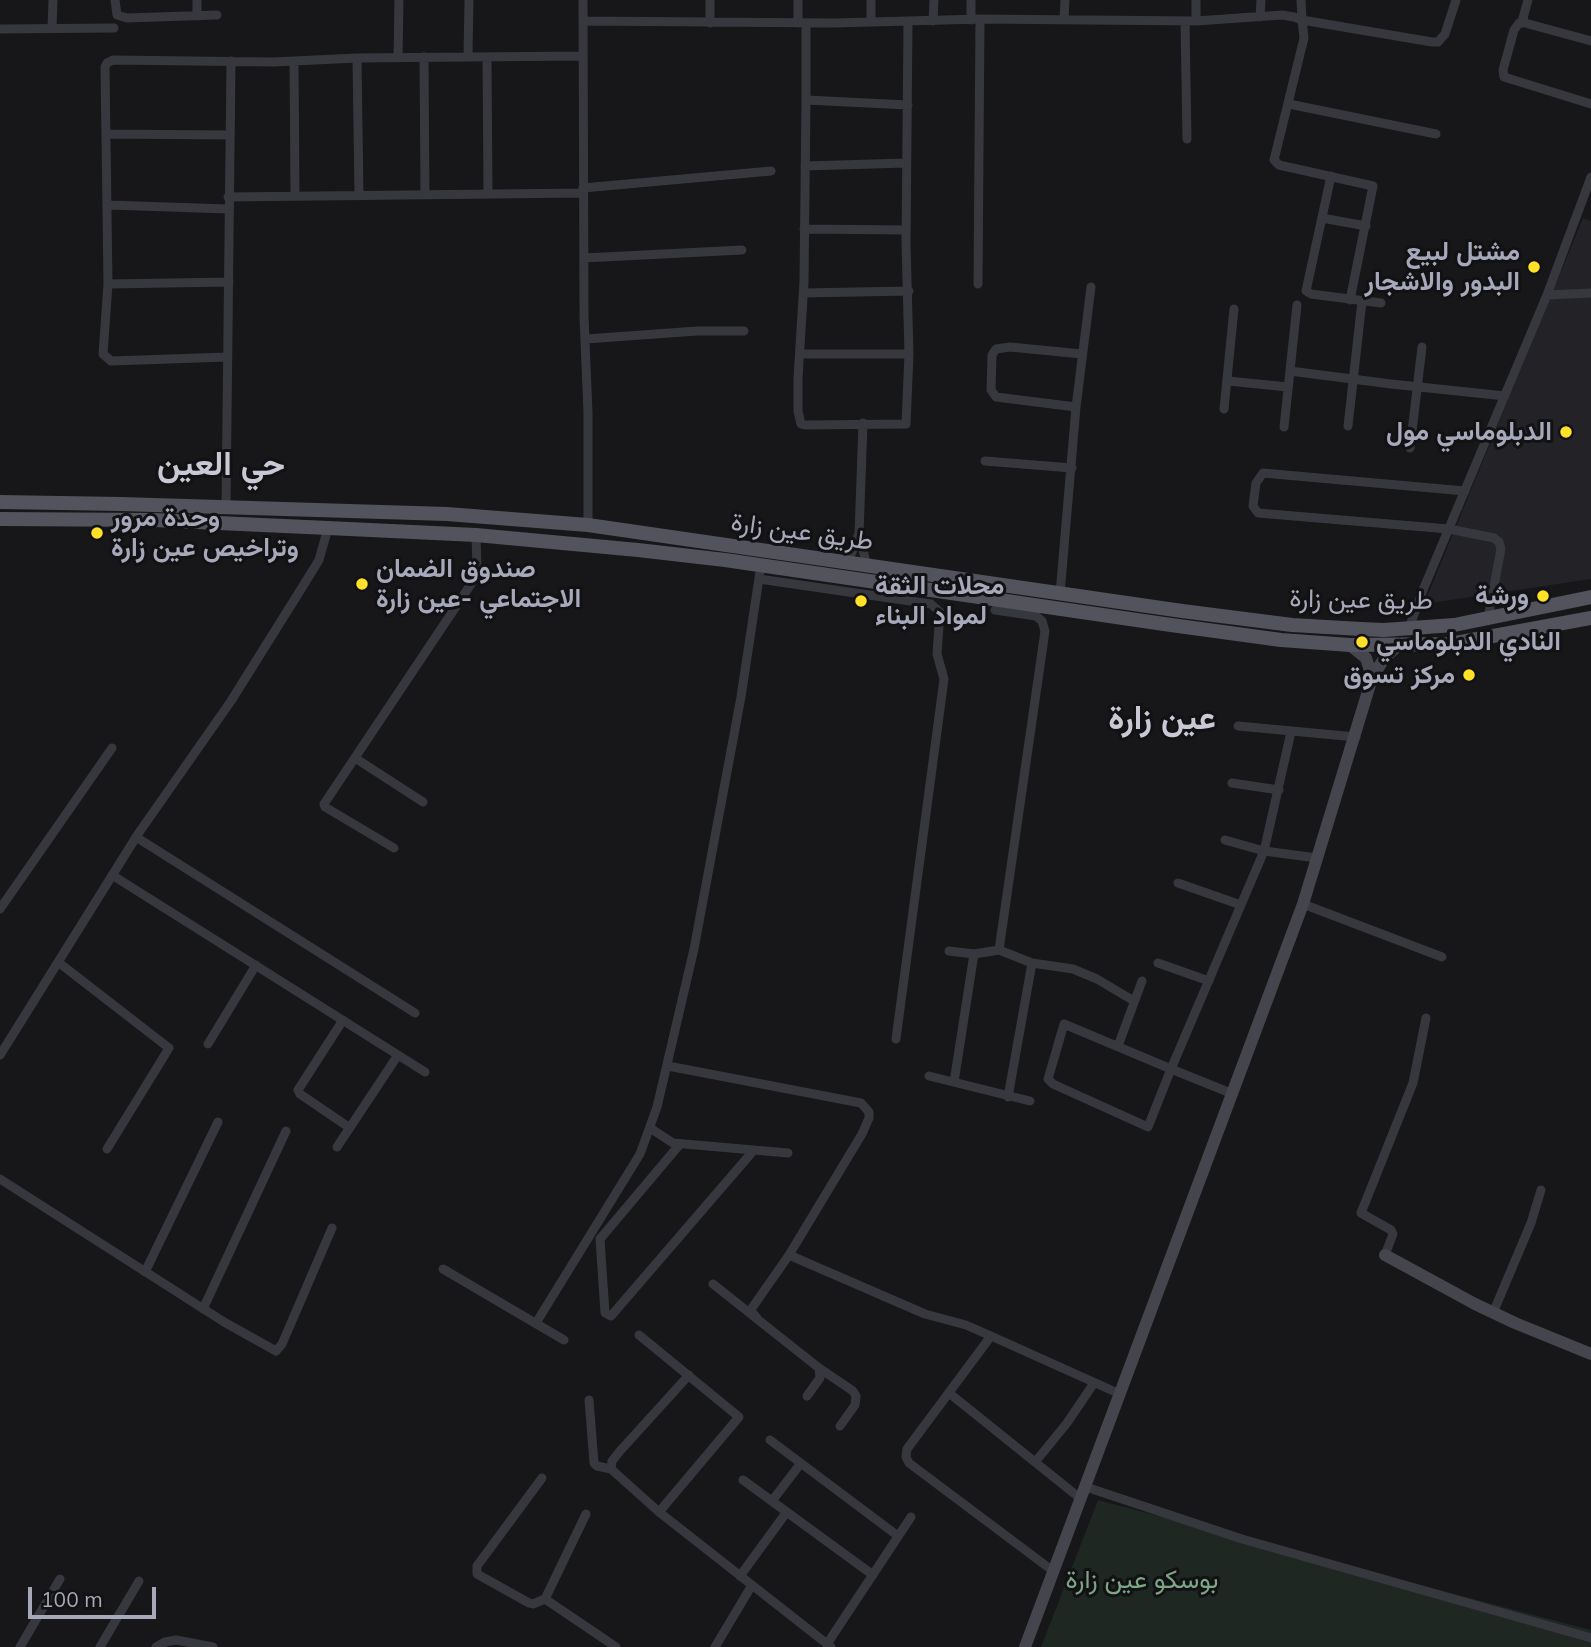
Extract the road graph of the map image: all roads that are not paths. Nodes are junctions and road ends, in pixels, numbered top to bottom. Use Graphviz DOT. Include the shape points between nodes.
graph roads {
  1 [pos="53,0"];
  2 [pos="115,0"];
  3 [pos="197,0"];
  4 [pos="399,0"];
  5 [pos="469,0"];
  6 [pos="583,0"];
  7 [pos="710,0"];
  8 [pos="798,0"];
  9 [pos="871,0"];
  10 [pos="934,0"];
  11 [pos="971,0"];
  12 [pos="1065,0"];
  13 [pos="1196,0"];
  14 [pos="1261,0"];
  15 [pos="1301,0"];
  16 [pos="1456,0"];
  17 [pos="1528,0"];
  18 [pos="217,15"];
  19 [pos="197,16"];
  20 [pos="1261,17"];
  21 [pos="1065,19"];
  22 [pos="975,20"];
  23 [pos="1302,20"];
  24 [pos="583,21"];
  25 [pos="933,21"];
  26 [pos="1191,21"];
  27 [pos="871,22"];
  28 [pos="908,22"];
  29 [pos="710,23"];
  30 [pos="802,23"];
  31 [pos="1525,23"];
  32 [pos="114,28"];
  33 [pos="0,29"];
  34 [pos="52,29"];
  35 [pos="1591,41"];
  36 [pos="468,56"];
  37 [pos="582,56"];
  38 [pos="398,57"];
  39 [pos="424,57"];
  40 [pos="357,58"];
  41 [pos="487,58"];
  42 [pos="231,61"];
  43 [pos="294,61"];
  44 [pos="806,100"];
  45 [pos="908,104"];
  46 [pos="1289,104"];
  47 [pos="1591,104"];
  48 [pos="107,134"];
  49 [pos="1436,134"];
  50 [pos="230,135"];
  51 [pos="1187,139"];
  52 [pos="906,163"];
  53 [pos="805,166"];
  54 [pos="771,171"];
  55 [pos="1331,176"];
  56 [pos="1591,177"];
  57 [pos="583,190"];
  58 [pos="488,194"];
  59 [pos="359,195"];
  60 [pos="425,195"];
  61 [pos="295,196"];
  62 [pos="228,197"];
  63 [pos="108,205"];
  64 [pos="229,209"];
  65 [pos="1322,218"];
  66 [pos="1366,226"];
  67 [pos="804,229"];
  68 [pos="906,230"];
  69 [pos="742,250"];
  70 [pos="584,258"];
  71 [pos="229,282"];
  72 [pos="108,284"];
  73 [pos="978,284"];
  74 [pos="1091,287"];
  75 [pos="909,291"];
  76 [pos="803,293"];
  77 [pos="1591,293"];
  78 [pos="1547,295"];
  79 [pos="1350,300"];
  80 [pos="1362,301"];
  81 [pos="1381,303"];
  82 [pos="1297,305"];
  83 [pos="1234,309"];
  84 [pos="744,331"];
  85 [pos="586,339"];
  86 [pos="1422,347"];
  87 [pos="800,354"];
  88 [pos="1082,354"];
  89 [pos="908,355"];
  90 [pos="228,357"];
  91 [pos="1290,371"];
  92 [pos="1353,379"];
  93 [pos="1228,381"];
  94 [pos="1288,387"];
  95 [pos="1417,387"];
  96 [pos="1505,396"];
  97 [pos="1076,407"];
  98 [pos="1224,409"];
  99 [pos="863,423"];
  100 [pos="1284,426"];
  101 [pos="1348,426"];
  102 [pos="1410,448"];
  103 [pos="985,461"];
  104 [pos="1072,468"];
  105 [pos="1465,492"];
  106 [pos="0,502"];
  107 [pos="226,508"];
  108 [pos="0,519"];
  109 [pos="588,525"];
  110 [pos="328,528"];
  111 [pos="1450,529"];
  112 [pos="859,534"];
  113 [pos="476,535"];
  114 [pos="848,564"];
  115 [pos="867,566"];
  116 [pos="760,572"];
  117 [pos="1060,594"];
  118 [pos="1591,597"];
  119 [pos="995,610"];
  120 [pos="1488,618"];
  121 [pos="1591,618"];
  122 [pos="1409,628"];
  123 [pos="1350,646"];
  124 [pos="1398,646"];
  125 [pos="1371,678"];
  126 [pos="1238,726"];
  127 [pos="1291,732"];
  128 [pos="1356,737"];
  129 [pos="112,748"];
  130 [pos="355,758"];
  131 [pos="1232,783"];
  132 [pos="1279,790"];
  133 [pos="423,802"];
  134 [pos="136,837"];
  135 [pos="1225,840"];
  136 [pos="394,848"];
  137 [pos="1264,851"];
  138 [pos="1317,858"];
  139 [pos="112,875"];
  140 [pos="1178,883"];
  141 [pos="1303,904"];
  142 [pos="1241,905"];
  143 [pos="0,909"];
  144 [pos="999,950"];
  145 [pos="949,951"];
  146 [pos="974,954"];
  147 [pos="1442,957"];
  148 [pos="58,962"];
  149 [pos="1032,963"];
  150 [pos="1158,963"];
  151 [pos="256,965"];
  152 [pos="1142,981"];
  153 [pos="1209,981"];
  154 [pos="1134,1001"];
  155 [pos="415,1013"];
  156 [pos="1426,1018"];
  157 [pos="343,1020"];
  158 [pos="896,1039"];
  159 [pos="208,1044"];
  160 [pos="1118,1046"];
  161 [pos="0,1055"];
  162 [pos="398,1055"];
  163 [pos="668,1066"];
  164 [pos="1171,1069"];
  165 [pos="425,1072"];
  166 [pos="929,1076"];
  167 [pos="954,1082"];
  168 [pos="1233,1094"];
  169 [pos="1008,1097"];
  170 [pos="1030,1101"];
  171 [pos="218,1122"];
  172 [pos="350,1128"];
  173 [pos="650,1129"];
  174 [pos="286,1131"];
  175 [pos="680,1144"];
  176 [pos="337,1147"];
  177 [pos="107,1149"];
  178 [pos="754,1150"];
  179 [pos="788,1153"];
  180 [pos="0,1180"];
  181 [pos="1541,1189"];
  182 [pos="332,1228"];
  183 [pos="789,1255"];
  184 [pos="1385,1255"];
  185 [pos="443,1269"];
  186 [pos="145,1272"];
  187 [pos="713,1284"];
  188 [pos="203,1309"];
  189 [pos="1493,1312"];
  190 [pos="757,1318"];
  191 [pos="536,1323"];
  192 [pos="639,1335"];
  193 [pos="990,1336"];
  194 [pos="564,1340"];
  195 [pos="1591,1354"];
  196 [pos="819,1368"];
  197 [pos="689,1375"];
  198 [pos="1094,1383"];
  199 [pos="949,1393"];
  200 [pos="1120,1394"];
  201 [pos="807,1396"];
  202 [pos="589,1400"];
  203 [pos="840,1426"];
  204 [pos="770,1440"];
  205 [pos="1036,1461"];
  206 [pos="801,1463"];
  207 [pos="611,1469"];
  208 [pos="542,1478"];
  209 [pos="743,1480"];
  210 [pos="1084,1493"];
  211 [pos="772,1501"];
  212 [pos="659,1512"];
  213 [pos="786,1513"];
  214 [pos="586,1514"];
  215 [pos="911,1517"];
  216 [pos="898,1536"];
  217 [pos="1053,1571"];
  218 [pos="873,1575"];
  219 [pos="740,1576"];
  220 [pos="60,1579"];
  221 [pos="139,1581"];
  222 [pos="752,1585"];
  223 [pos="545,1599"];
  224 [pos="1591,1638"];
  225 [pos="829,1646"];
  226 [pos="20,1647"];
  227 [pos="100,1647"];
  228 [pos="156,1647"];
  229 [pos="213,1647"];
  230 [pos="616,1647"];
  231 [pos="715,1647"];
  232 [pos="1025,1647"];
  1 -- 34 [label="street"];
  2 -- 19 [label="street" via="117,15 127,18"];
  3 -- 19 [label="street"];
  4 -- 38 [label="street"];
  5 -- 36 [label="street"];
  6 -- 24 [label="street"];
  7 -- 29 [label="street"];
  8 -- 30 [label="street"];
  9 -- 27 [label="street"];
  10 -- 25 [label="street"];
  11 -- 22 [label="street"];
  12 -- 21 [label="street"];
  13 -- 26 [label="street"];
  14 -- 20 [label="street"];
  15 -- 23 [label="street"];
  16 -- 23 [label="street" via="1438,42"];
  17 -- 31 [label="street"];
  18 -- 19 [label="street"];
  20 -- 23 [label="street" via="1282,15"];
  20 -- 26 [label="street"];
  21 -- 22 [label="street"];
  21 -- 26 [label="street"];
  22 -- 25 [label="street"];
  22 -- 73 [label="street"];
  23 -- 46 [label="street" via="1304,38"];
  24 -- 29 [label="street"];
  24 -- 37 [label="street"];
  25 -- 28 [label="street"];
  26 -- 51 [label="street"];
  27 -- 28 [label="street"];
  27 -- 30 [label="street"];
  28 -- 45 [label="street"];
  29 -- 30 [label="street"];
  30 -- 44 [label="street"];
  31 -- 35 [label="street"];
  31 -- 47 [label="street" via="1514,30 1504,77"];
  32 -- 34 [label="street"];
  33 -- 34 [label="street"];
  36 -- 39 [label="street"];
  36 -- 41 [label="street"];
  37 -- 41 [label="street"];
  37 -- 57 [label="street"];
  38 -- 39 [label="street"];
  38 -- 40 [label="street"];
  39 -- 60 [label="street"];
  40 -- 43 [label="street"];
  40 -- 59 [label="street"];
  41 -- 58 [label="street"];
  42 -- 43 [label="street"];
  42 -- 48 [label="street" via="107,63"];
  42 -- 50 [label="street"];
  43 -- 61 [label="street"];
  44 -- 45 [label="street"];
  44 -- 53 [label="street"];
  45 -- 52 [label="street"];
  46 -- 49 [label="street"];
  46 -- 55 [label="street" via="1275,160 1279,165"];
  48 -- 50 [label="street"];
  48 -- 63 [label="street"];
  50 -- 62 [label="street"];
  52 -- 53 [label="street"];
  52 -- 68 [label="street"];
  53 -- 67 [label="street"];
  54 -- 57 [label="street"];
  55 -- 65 [label="street"];
  55 -- 66 [label="street" via="1373,186"];
  56 -- 78 [label="street"];
  57 -- 58 [label="street"];
  57 -- 70 [label="street"];
  58 -- 60 [label="street"];
  59 -- 60 [label="street"];
  59 -- 61 [label="street"];
  61 -- 62 [label="street"];
  62 -- 64 [label="street"];
  63 -- 64 [label="street"];
  63 -- 72 [label="street"];
  64 -- 71 [label="street"];
  65 -- 66 [label="street"];
  65 -- 79 [label="street" via="1306,291"];
  66 -- 79 [label="street"];
  67 -- 68 [label="street"];
  67 -- 76 [label="street"];
  68 -- 75 [label="street"];
  69 -- 70 [label="street"];
  70 -- 85 [label="street"];
  71 -- 72 [label="street"];
  71 -- 90 [label="street"];
  72 -- 90 [label="street" via="103,354 108,360"];
  74 -- 88 [label="street"];
  75 -- 76 [label="street"];
  75 -- 89 [label="street"];
  76 -- 87 [label="street"];
  77 -- 78 [label="street"];
  78 -- 96 [label="street"];
  79 -- 80 [label="street"];
  80 -- 81 [label="street"];
  80 -- 92 [label="street"];
  82 -- 91 [label="street"];
  83 -- 93 [label="street"];
  84 -- 85 [label="street"];
  85 -- 109 [label="street"];
  86 -- 95 [label="street"];
  87 -- 89 [label="street"];
  87 -- 99 [label="street" via="801,424"];
  88 -- 97 [label="street"];
  88 -- 97 [label="street" via="1010,347 996,349 992,355 991,390 996,397"];
  89 -- 99 [label="street" via="906,424"];
  90 -- 107 [label="street"];
  91 -- 92 [label="street"];
  91 -- 94 [label="street"];
  92 -- 95 [label="street"];
  92 -- 101 [label="street"];
  93 -- 94 [label="street"];
  93 -- 98 [label="street"];
  94 -- 100 [label="street"];
  95 -- 96 [label="street"];
  95 -- 102 [label="street"];
  96 -- 105 [label="street"];
  97 -- 104 [label="street"];
  99 -- 112 [label="street"];
  103 -- 104 [label="street"];
  104 -- 117 [label="street"];
  105 -- 111 [label="street"];
  105 -- 111 [label="street" via="1263,472 1256,483 1252,506 1258,513"];
  106 -- 107 [label="main road, طريق عين زارة"];
  107 -- 109 [label="main road, طريق عين زارة" via="447,514"];
  108 -- 110 [label="main road, طريق عين زارة"];
  109 -- 114 [label="main road, طريق عين زارة"];
  110 -- 113 [label="main road, طريق عين زارة"];
  110 -- 134 [label="street" via="319,560 303,586 231,701"];
  111 -- 120 [label="street" via="1492,537 1500,546"];
  111 -- 122 [label="street"];
  112 -- 114 [label="street"];
  112 -- 115 [label="street"];
  113 -- 116 [label="main road, طريق عين زارة" via="638,550"];
  113 -- 130 [label="street" via="473,581"];
  114 -- 115 [label="main road, طريق عين زارة"];
  115 -- 117 [label="main road, طريق عين زارة"];
  116 -- 123 [label="main road, طريق عين زارة"];
  116 -- 158 [label="street" via="931,604 940,612 937,654 944,679"];
  116 -- 163 [label="street" via="741,697"];
  117 -- 122 [label="main road, طريق عين زارة" via="1292,625"];
  118 -- 120 [label="main road, طريق عين زارة"];
  119 -- 144 [label="street" via="1037,616 1045,631"];
  120 -- 122 [label="main road, طريق عين زارة"];
  121 -- 124 [label="main road, طريق عين زارة" via="1450,644"];
  123 -- 124 [label="main road, طريق عين زارة"];
  123 -- 125 [label="main road" via="1366,658"];
  124 -- 125 [label="main road"];
  125 -- 128 [label="main road"];
  126 -- 127 [label="street"];
  127 -- 128 [label="street"];
  127 -- 132 [label="street"];
  128 -- 138 [label="main road"];
  129 -- 143 [label="street"];
  130 -- 133 [label="street"];
  130 -- 136 [label="street" via="325,807"];
  131 -- 132 [label="street"];
  132 -- 137 [label="street"];
  134 -- 139 [label="street"];
  134 -- 155 [label="street"];
  135 -- 137 [label="street"];
  137 -- 138 [label="street"];
  137 -- 142 [label="street"];
  138 -- 141 [label="main road"];
  139 -- 148 [label="street"];
  139 -- 151 [label="street"];
  140 -- 142 [label="street"];
  141 -- 147 [label="street"];
  141 -- 168 [label="main road"];
  142 -- 153 [label="street"];
  144 -- 146 [label="street"];
  144 -- 149 [label="street"];
  145 -- 146 [label="street"];
  146 -- 167 [label="street"];
  148 -- 161 [label="street"];
  148 -- 177 [label="street" via="169,1048"];
  149 -- 154 [label="street" via="1081,972"];
  149 -- 169 [label="street"];
  150 -- 153 [label="street"];
  151 -- 157 [label="street"];
  151 -- 159 [label="street"];
  152 -- 154 [label="street"];
  153 -- 164 [label="street"];
  154 -- 160 [label="street"];
  156 -- 184 [label="street" via="1413,1083 1362,1213 1391,1230"];
  157 -- 162 [label="street"];
  157 -- 172 [label="street" via="298,1090"];
  160 -- 164 [label="street"];
  160 -- 164 [label="street" via="1064,1024 1048,1079 1148,1127"];
  162 -- 165 [label="street"];
  162 -- 172 [label="street"];
  163 -- 173 [label="street"];
  163 -- 183 [label="street" via="861,1103 869,1112 862,1134"];
  164 -- 168 [label="street"];
  166 -- 167 [label="street"];
  167 -- 169 [label="street"];
  168 -- 200 [label="main road"];
  169 -- 170 [label="street"];
  171 -- 186 [label="street"];
  172 -- 176 [label="street"];
  173 -- 175 [label="street"];
  173 -- 191 [label="street"];
  174 -- 188 [label="street"];
  175 -- 178 [label="street"];
  175 -- 178 [label="street" via="600,1239 606,1313 611,1316"];
  178 -- 179 [label="street"];
  180 -- 186 [label="street"];
  181 -- 189 [label="street"];
  182 -- 188 [label="street" via="276,1351"];
  183 -- 190 [label="street" via="752,1308"];
  183 -- 193 [label="street" via="925,1314"];
  184 -- 189 [label="main road"];
  185 -- 191 [label="street"];
  186 -- 188 [label="street"];
  187 -- 190 [label="street"];
  189 -- 195 [label="main road"];
  190 -- 196 [label="street"];
  191 -- 194 [label="street"];
  192 -- 197 [label="street"];
  193 -- 198 [label="street"];
  193 -- 199 [label="street"];
  196 -- 201 [label="street" via="821,1375"];
  196 -- 203 [label="street" via="856,1396"];
  197 -- 207 [label="street" via="620,1451"];
  197 -- 212 [label="street" via="739,1417"];
  198 -- 200 [label="street"];
  198 -- 205 [label="street"];
  199 -- 205 [label="street"];
  199 -- 217 [label="street" via="907,1449 909,1463"];
  200 -- 210 [label="main road"];
  202 -- 207 [label="street" via="594,1463"];
  204 -- 206 [label="street"];
  205 -- 210 [label="street"];
  206 -- 211 [label="street"];
  206 -- 216 [label="street"];
  207 -- 212 [label="street"];
  208 -- 223 [label="street" via="475,1570 529,1603"];
  209 -- 211 [label="street"];
  210 -- 217 [label="main road"];
  210 -- 224 [label="street"];
  211 -- 213 [label="street"];
  212 -- 219 [label="street"];
  213 -- 218 [label="street"];
  213 -- 219 [label="street"];
  214 -- 223 [label="street"];
  215 -- 216 [label="street"];
  216 -- 218 [label="street"];
  217 -- 232 [label="main road"];
  218 -- 225 [label="street"];
  219 -- 222 [label="street"];
  220 -- 226 [label="street"];
  221 -- 227 [label="street"];
  222 -- 225 [label="street"];
  222 -- 231 [label="street"];
  223 -- 230 [label="street"];
  228 -- 229 [label="street" via="176,1640"];
}
